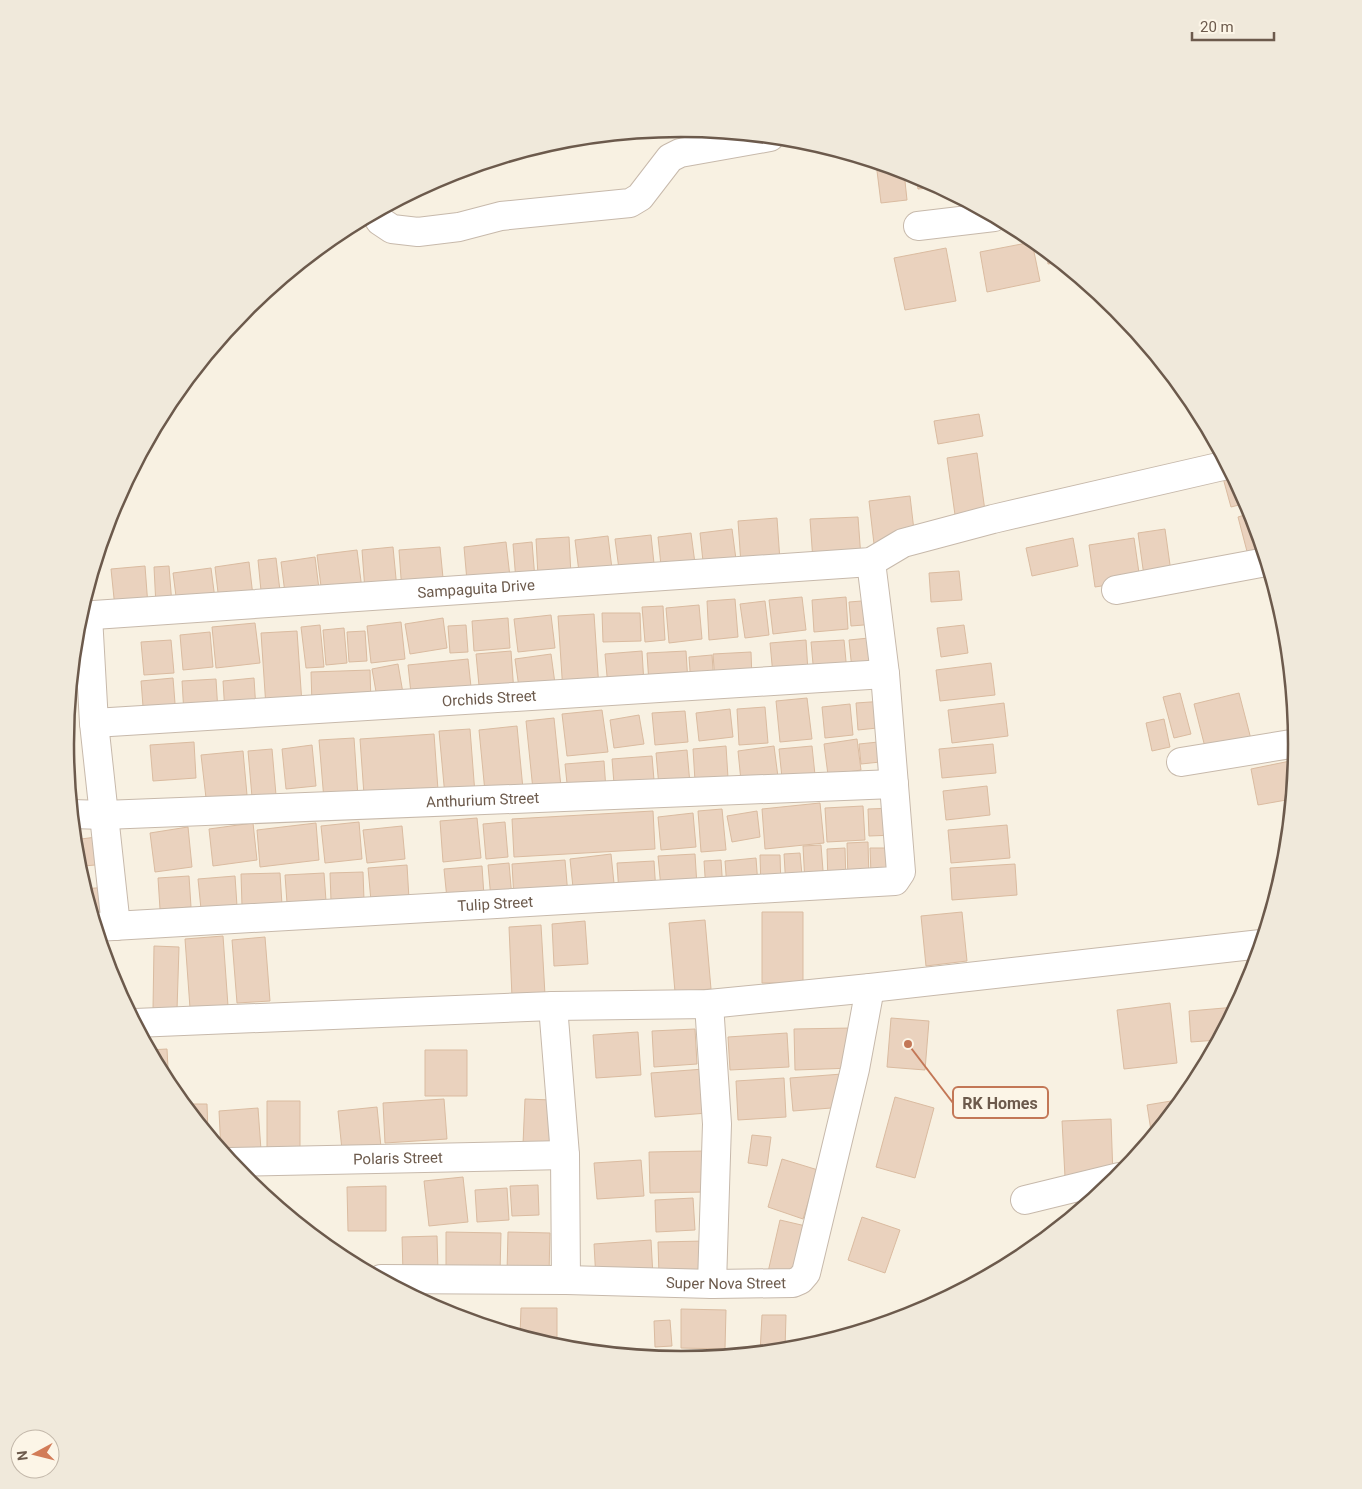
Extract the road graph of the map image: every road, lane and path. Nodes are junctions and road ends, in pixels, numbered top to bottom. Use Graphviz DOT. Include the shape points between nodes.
graph roads {
  1 [pos="747,141"];
  2 [pos="378,218"];
  3 [pos="982,218"];
  4 [pos="918,226"];
  5 [pos="1221,466"];
  6 [pos="871,562"];
  7 [pos="1260,563"];
  8 [pos="1116,590"];
  9 [pos="87,616"];
  10 [pos="85,626"];
  11 [pos="885,674"];
  12 [pos="94,723"];
  13 [pos="1288,744"];
  14 [pos="1181,762"];
  15 [pos="894,784"];
  16 [pos="78,814"];
  17 [pos="104,815"];
  18 [pos="106,927"];
  19 [pos="1254,945"];
  20 [pos="870,988"];
  21 [pos="709,1004"];
  22 [pos="553,1006"];
  23 [pos="141,1023"];
  24 [pos="565,1155"];
  25 [pos="240,1162"];
  26 [pos="1102,1181"];
  27 [pos="1025,1200"];
  28 [pos="394,1279"];
  29 [pos="566,1280"];
  30 [pos="712,1284"];
  1 -- 2 [label="street" via="680,153 670,158 640,197 630,203 501,216 459,227 418,232 392,229"];
  3 -- 4 [label="street"];
  5 -- 6 [label="street" via="993,518 903,543"];
  6 -- 9 [label="street, Sampaguita Drive"];
  6 -- 11 [label="street"];
  7 -- 8 [label="street"];
  10 -- 12 [label="street"];
  11 -- 12 [label="street, Orchids Street"];
  11 -- 15 [label="street"];
  12 -- 17 [label="street"];
  13 -- 14 [label="street"];
  15 -- 17 [label="street, Anthurium Street"];
  15 -- 18 [label="street, Tulip Street" via="901,872 895,881"];
  16 -- 17 [label="street, Anthurium Street"];
  17 -- 18 [label="street"];
  19 -- 20 [label="street"];
  20 -- 21 [label="street"];
  20 -- 30 [label="street, Super Nova Street" via="855,1070 806,1272 793,1283"];
  21 -- 22 [label="street"];
  21 -- 30 [label="street" via="717,1124"];
  22 -- 23 [label="street"];
  22 -- 24 [label="street"];
  24 -- 25 [label="street, Polaris Street"];
  24 -- 29 [label="street"];
  26 -- 27 [label="street"];
  28 -- 29 [label="street, Super Nova Street"];
  29 -- 30 [label="street, Super Nova Street"];
}
